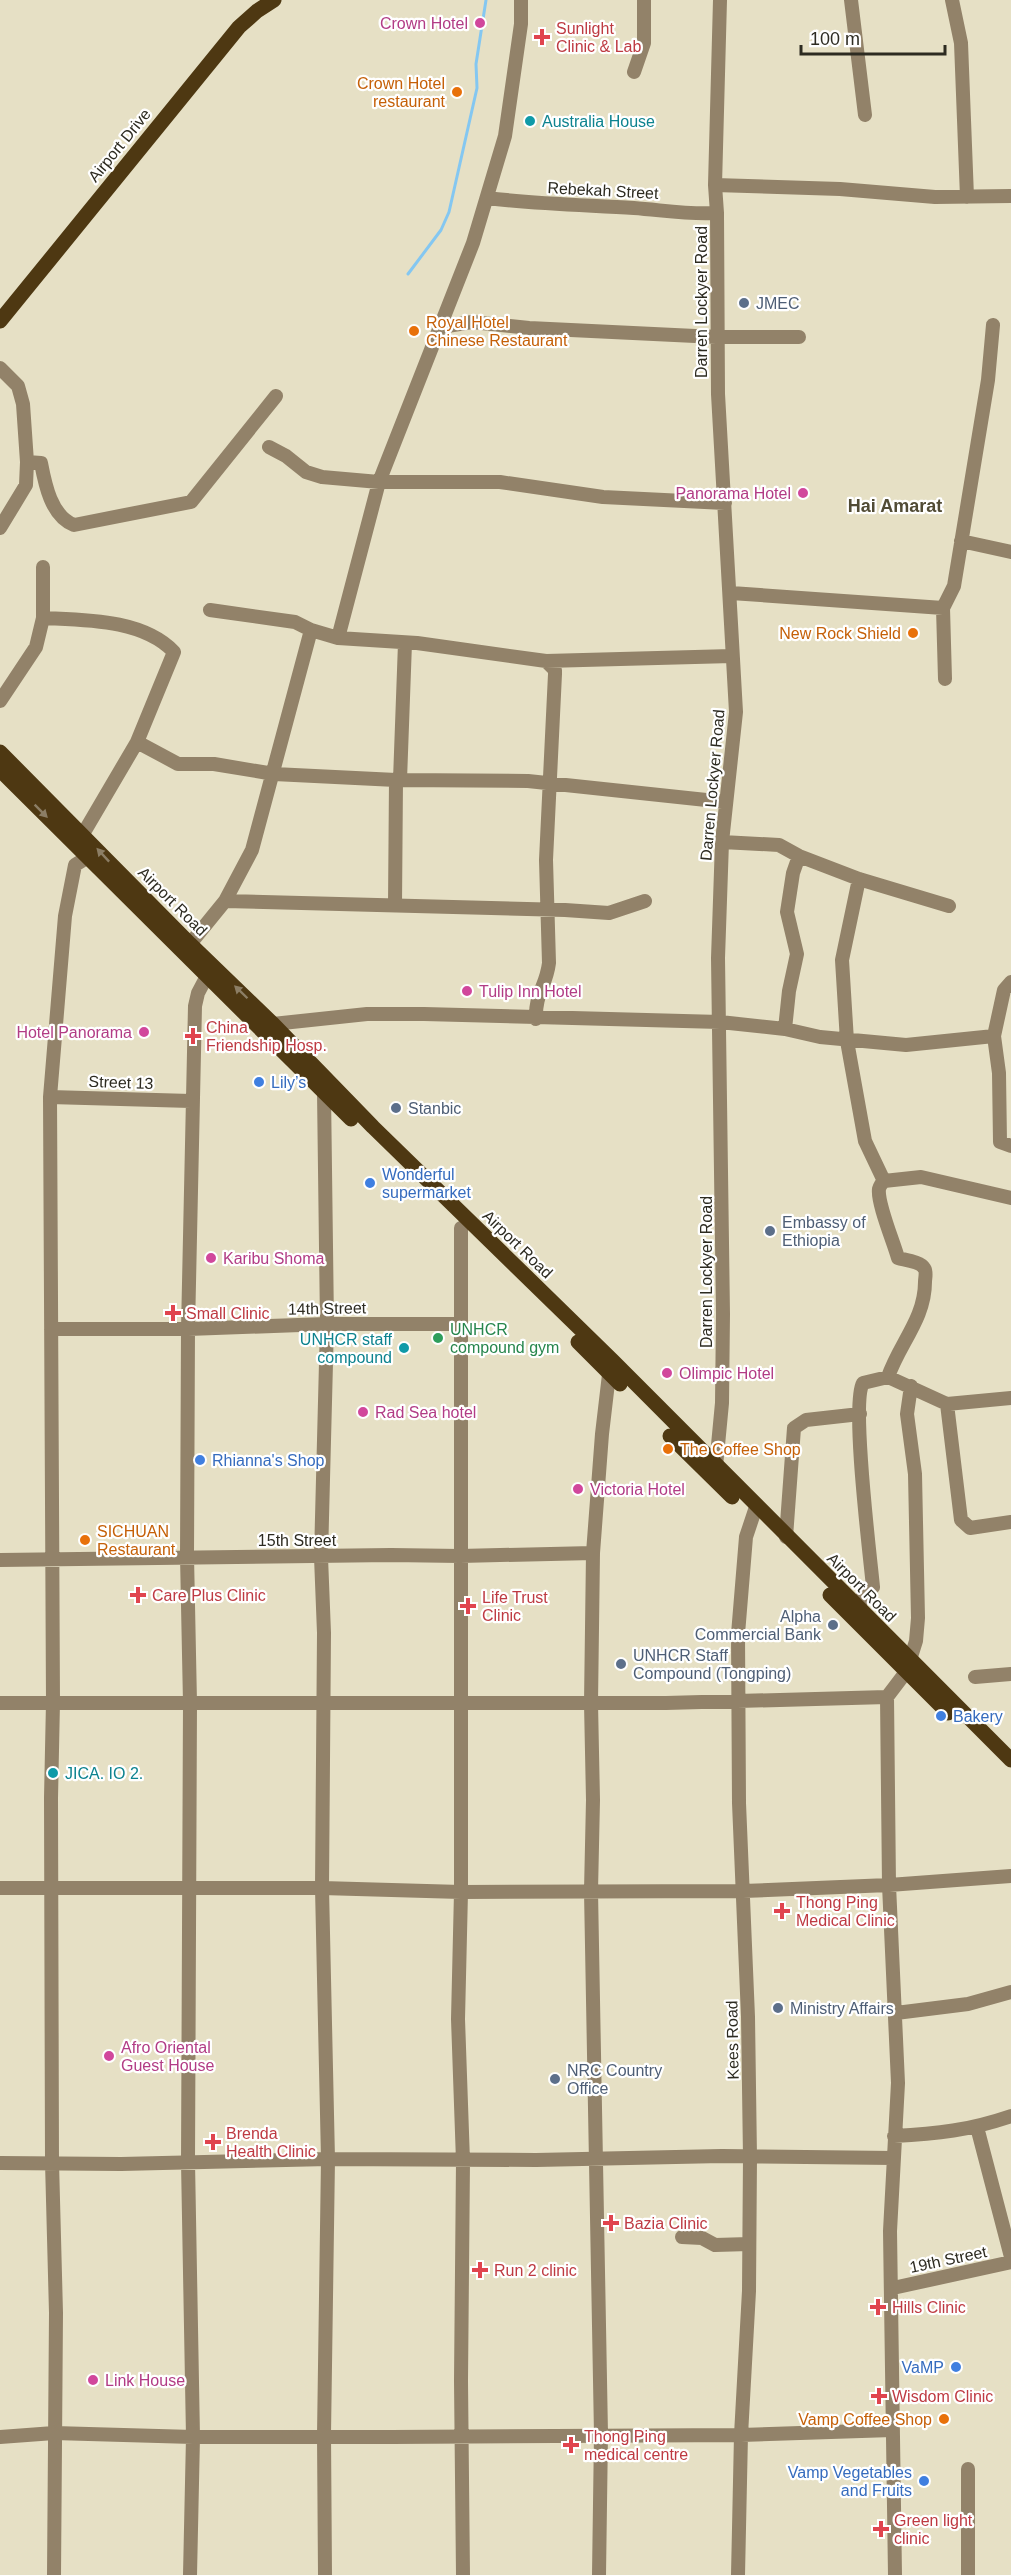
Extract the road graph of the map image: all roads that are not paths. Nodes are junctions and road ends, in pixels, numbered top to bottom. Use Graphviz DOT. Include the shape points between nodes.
graph roads {
  1 [pos="274,0"];
  2 [pos="521,0"];
  3 [pos="644,0"];
  4 [pos="720,0"];
  5 [pos="851,0"];
  6 [pos="952,0"];
  7 [pos="634,72"];
  8 [pos="865,115"];
  9 [pos="715,185"];
  10 [pos="1011,196"];
  11 [pos="967,197"];
  12 [pos="487,198"];
  13 [pos="717,213"];
  14 [pos="0,321"];
  15 [pos="993,324"];
  16 [pos="441,327"];
  17 [pos="716,336"];
  18 [pos="799,337"];
  19 [pos="0,368"];
  20 [pos="276,396"];
  21 [pos="269,447"];
  22 [pos="27,462"];
  23 [pos="379,482"];
  24 [pos="725,503"];
  25 [pos="2,522"];
  26 [pos="961,541"];
  27 [pos="1011,552"];
  28 [pos="43,567"];
  29 [pos="731,593"];
  30 [pos="944,608"];
  31 [pos="210,610"];
  32 [pos="43,618"];
  33 [pos="311,630"];
  34 [pos="338,638"];
  35 [pos="405,644"];
  36 [pos="732,656"];
  37 [pos="546,661"];
  38 [pos="945,679"];
  39 [pos="0,701"];
  40 [pos="137,742"];
  41 [pos="0,752"];
  42 [pos="0,770"];
  43 [pos="274,774"];
  44 [pos="398,780"];
  45 [pos="549,784"];
  46 [pos="725,802"];
  47 [pos="83,834"];
  48 [pos="722,842"];
  49 [pos="799,856"];
  50 [pos="88,857"];
  51 [pos="859,879"];
  52 [pos="225,901"];
  53 [pos="645,901"];
  54 [pos="395,905"];
  55 [pos="949,906"];
  56 [pos="548,909"];
  57 [pos="190,944"];
  58 [pos="207,976"];
  59 [pos="1011,982"];
  60 [pos="536,1018"];
  61 [pos="720,1022"];
  62 [pos="273,1024"];
  63 [pos="785,1029"];
  64 [pos="994,1036"];
  65 [pos="847,1041"];
  66 [pos="327,1088"];
  67 [pos="50,1097"];
  68 [pos="191,1101"];
  69 [pos="1011,1146"];
  70 [pos="884,1181"];
  71 [pos="1011,1198"];
  72 [pos="461,1228"];
  73 [pos="327,1324"];
  74 [pos="460,1324"];
  75 [pos="51,1329"];
  76 [pos="188,1329"];
  77 [pos="610,1366"];
  78 [pos="888,1377"];
  79 [pos="911,1386"];
  80 [pos="1011,1398"];
  81 [pos="947,1404"];
  82 [pos="860,1414"];
  83 [pos="716,1466"];
  84 [pos="755,1512"];
  85 [pos="1011,1522"];
  86 [pos="786,1537"];
  87 [pos="593,1553"];
  88 [pos="187,1556"];
  89 [pos="460,1556"];
  90 [pos="321,1557"];
  91 [pos="52,1558"];
  92 [pos="0,1560"];
  93 [pos="858,1608"];
  94 [pos="908,1666"];
  95 [pos="1011,1674"];
  96 [pos="975,1677"];
  97 [pos="887,1697"];
  98 [pos="53,1702"];
  99 [pos="738,1702"];
  100 [pos="0,1703"];
  101 [pos="190,1703"];
  102 [pos="591,1703"];
  103 [pos="324,1704"];
  104 [pos="461,1704"];
  105 [pos="1011,1760"];
  106 [pos="1011,1773"];
  107 [pos="1011,1876"];
  108 [pos="889,1885"];
  109 [pos="0,1888"];
  110 [pos="52,1888"];
  111 [pos="190,1888"];
  112 [pos="322,1888"];
  113 [pos="591,1891"];
  114 [pos="743,1891"];
  115 [pos="461,1892"];
  116 [pos="1011,1992"];
  117 [pos="896,2013"];
  118 [pos="1011,2116"];
  119 [pos="977,2127"];
  120 [pos="894,2136"];
  121 [pos="750,2157"];
  122 [pos="893,2158"];
  123 [pos="328,2159"];
  124 [pos="597,2159"];
  125 [pos="463,2161"];
  126 [pos="52,2162"];
  127 [pos="188,2162"];
  128 [pos="0,2163"];
  129 [pos="682,2236"];
  130 [pos="749,2244"];
  131 [pos="1011,2257"];
  132 [pos="1011,2262"];
  133 [pos="893,2288"];
  134 [pos="892,2430"];
  135 [pos="54,2433"];
  136 [pos="601,2434"];
  137 [pos="741,2434"];
  138 [pos="324,2435"];
  139 [pos="462,2436"];
  140 [pos="0,2437"];
  141 [pos="194,2437"];
  142 [pos="968,2469"];
  143 [pos="54,2575"];
  144 [pos="190,2575"];
  145 [pos="325,2575"];
  146 [pos="463,2575"];
  147 [pos="599,2575"];
  148 [pos="738,2575"];
  149 [pos="895,2575"];
  150 [pos="968,2575"];
  1 -- 14 [label="main road, Airport Drive" via="239,27"];
  2 -- 12 [label="street" via="506,136"];
  3 -- 7 [label="street" via="644,43"];
  4 -- 9 [label="street, Darren Lockyer Road"];
  5 -- 8 [label="street"];
  6 -- 11 [label="street" via="961,43"];
  9 -- 11 [label="street"];
  9 -- 13 [label="street, Darren Lockyer Road"];
  10 -- 11 [label="street"];
  12 -- 13 [label="street, Rebekah Street"];
  12 -- 16 [label="street"];
  13 -- 17 [label="street, Darren Lockyer Road"];
  15 -- 26 [label="street" via="988,380"];
  16 -- 17 [label="street" via="472,322"];
  16 -- 23 [label="street"];
  17 -- 18 [label="street"];
  17 -- 24 [label="street, Darren Lockyer Road"];
  19 -- 22 [label="street" via="18,386"];
  20 -- 22 [label="street" via="191,502 74,525 66,522 52,503 41,463"];
  21 -- 23 [label="street" via="313,475"];
  22 -- 25 [label="street" via="26,485"];
  23 -- 24 [label="street" via="500,482 603,497"];
  23 -- 34 [label="street"];
  24 -- 29 [label="street, Darren Lockyer Road"];
  26 -- 27 [label="street"];
  26 -- 30 [label="street" via="954,586"];
  28 -- 32 [label="street"];
  29 -- 30 [label="street"];
  29 -- 46 [label="street, Darren Lockyer Road" via="736,712"];
  30 -- 38 [label="street"];
  31 -- 33 [label="street" via="295,622"];
  32 -- 39 [label="street" via="36,647"];
  32 -- 40 [label="street" via="102,621 134,629 172,649 174,655"];
  33 -- 34 [label="street"];
  33 -- 43 [label="street"];
  34 -- 35 [label="street"];
  35 -- 37 [label="street"];
  35 -- 44 [label="street"];
  36 -- 37 [label="street"];
  37 -- 45 [label="street" via="555,669"];
  40 -- 43 [label="street" via="178,764 214,764"];
  40 -- 47 [label="street"];
  41 -- 47 [label="main road, Airport Road"];
  42 -- 50 [label="main road, Airport Road, one-way"];
  43 -- 44 [label="street"];
  43 -- 52 [label="street" via="252,850"];
  44 -- 45 [label="street"];
  44 -- 54 [label="street"];
  45 -- 46 [label="street"];
  45 -- 56 [label="street"];
  46 -- 48 [label="street, Darren Lockyer Road"];
  57 -- 47 [label="main road, Airport Road, one-way"];
  48 -- 49 [label="street" via="779,845"];
  48 -- 61 [label="street, Darren Lockyer Road"];
  49 -- 51 [label="street"];
  49 -- 63 [label="street" via="787,912 797,954"];
  50 -- 58 [label="main road, Airport Road"];
  50 -- 67 [label="street" via="75,865 65,916"];
  51 -- 55 [label="street"];
  51 -- 65 [label="street" via="842,960"];
  52 -- 54 [label="street"];
  52 -- 57 [label="street"];
  53 -- 56 [label="street" via="609,913"];
  54 -- 56 [label="street"];
  56 -- 60 [label="street" via="549,963 547,978 537,994"];
  62 -- 57 [label="main road, Airport Road, one-way"];
  58 -- 66 [label="main road, Airport Road"];
  58 -- 68 [label="street" via="195,1006"];
  59 -- 64 [label="street" via="1004,990"];
  60 -- 61 [label="street"];
  60 -- 62 [label="street" via="367,1014"];
  61 -- 63 [label="street"];
  61 -- 83 [label="street, Darren Lockyer Road" via="723,1314 722,1403"];
  62 -- 66 [label="main road, Airport Road"];
  63 -- 65 [label="street"];
  64 -- 65 [label="street" via="906,1045"];
  64 -- 69 [label="street" via="1000,1142"];
  65 -- 70 [label="street" via="865,1141"];
  66 -- 72 [label="main road, Airport Road"];
  66 -- 73 [label="street"];
  66 -- 77 [label="main road, Airport Road"];
  67 -- 68 [label="street, Street 13"];
  67 -- 75 [label="street"];
  68 -- 76 [label="street"];
  70 -- 71 [label="street" via="921,1177"];
  70 -- 78 [label="street" via="879,1187 881,1203 898,1258 926,1270 919,1315"];
  72 -- 74 [label="street"];
  72 -- 77 [label="main road, Airport Road"];
  73 -- 74 [label="street, 14th Street"];
  73 -- 76 [label="street, 14th Street"];
  73 -- 90 [label="street"];
  74 -- 89 [label="street"];
  75 -- 76 [label="street, 14th Street"];
  75 -- 91 [label="street"];
  76 -- 88 [label="street"];
  77 -- 83 [label="main road, Airport Road"];
  77 -- 84 [label="main road, Airport Road"];
  77 -- 87 [label="street"];
  78 -- 79 [label="street"];
  78 -- 82 [label="street" via="863,1383"];
  79 -- 81 [label="street"];
  79 -- 94 [label="street" via="907,1414 915,1474 918,1618"];
  80 -- 81 [label="street"];
  81 -- 85 [label="street" via="961,1520 970,1528"];
  82 -- 86 [label="street" via="806,1420 794,1428"];
  82 -- 93 [label="street" via="873,1587 866,1591"];
  83 -- 84 [label="main road, Airport Road"];
  84 -- 86 [label="main road, Airport Road"];
  84 -- 94 [label="main road, Airport Road"];
  84 -- 99 [label="street, Kees Road" via="744,1548"];
  86 -- 93 [label="main road, Airport Road"];
  87 -- 89 [label="street, 15th Street"];
  87 -- 102 [label="street"];
  88 -- 90 [label="street, 15th Street"];
  88 -- 91 [label="street, 15th Street"];
  88 -- 101 [label="street"];
  89 -- 90 [label="street, 15th Street"];
  89 -- 104 [label="street"];
  90 -- 103 [label="street"];
  91 -- 92 [label="street, 15th Street"];
  91 -- 98 [label="street"];
  93 -- 94 [label="main road, Airport Road"];
  94 -- 97 [label="street"];
  94 -- 105 [label="main road, Airport Road"];
  94 -- 106 [label="main road, Airport Road"];
  95 -- 96 [label="street"];
  97 -- 99 [label="street"];
  97 -- 108 [label="street"];
  98 -- 100 [label="street"];
  98 -- 101 [label="street"];
  98 -- 110 [label="street"];
  99 -- 102 [label="street"];
  99 -- 114 [label="street, Kees Road"];
  101 -- 103 [label="street"];
  101 -- 111 [label="street"];
  102 -- 104 [label="street"];
  102 -- 113 [label="street"];
  103 -- 104 [label="street"];
  103 -- 112 [label="street"];
  104 -- 115 [label="street"];
  107 -- 108 [label="street"];
  108 -- 114 [label="street"];
  108 -- 117 [label="street"];
  109 -- 110 [label="street"];
  110 -- 111 [label="street"];
  110 -- 126 [label="street"];
  111 -- 112 [label="street"];
  111 -- 127 [label="street"];
  112 -- 115 [label="street"];
  112 -- 123 [label="street"];
  113 -- 114 [label="street"];
  113 -- 115 [label="street"];
  113 -- 124 [label="street"];
  114 -- 121 [label="street, Kees Road"];
  115 -- 125 [label="street" via="458,2019"];
  116 -- 117 [label="street" via="968,2004"];
  117 -- 120 [label="street"];
  118 -- 119 [label="street"];
  119 -- 120 [label="street" via="941,2134"];
  119 -- 131 [label="street"];
  120 -- 122 [label="street"];
  121 -- 122 [label="street"];
  121 -- 124 [label="street"];
  121 -- 130 [label="street, Kees Road"];
  122 -- 133 [label="street"];
  123 -- 125 [label="street"];
  123 -- 127 [label="street"];
  123 -- 138 [label="street"];
  124 -- 125 [label="street"];
  124 -- 136 [label="street"];
  125 -- 139 [label="street"];
  126 -- 127 [label="street"];
  126 -- 128 [label="street"];
  126 -- 135 [label="street"];
  127 -- 141 [label="street"];
  129 -- 130 [label="street" via="702,2238 715,2245"];
  130 -- 137 [label="street, Kees Road"];
  132 -- 133 [label="street, 19th Street"];
  133 -- 134 [label="street"];
  134 -- 137 [label="street"];
  134 -- 149 [label="street"];
  135 -- 140 [label="street"];
  135 -- 141 [label="street"];
  135 -- 143 [label="street"];
  136 -- 137 [label="street"];
  136 -- 139 [label="street"];
  136 -- 147 [label="street"];
  137 -- 148 [label="street, Kees Road"];
  138 -- 139 [label="street"];
  138 -- 141 [label="street"];
  138 -- 145 [label="street"];
  139 -- 146 [label="street"];
  141 -- 144 [label="street"];
  142 -- 150 [label="street"];
}
